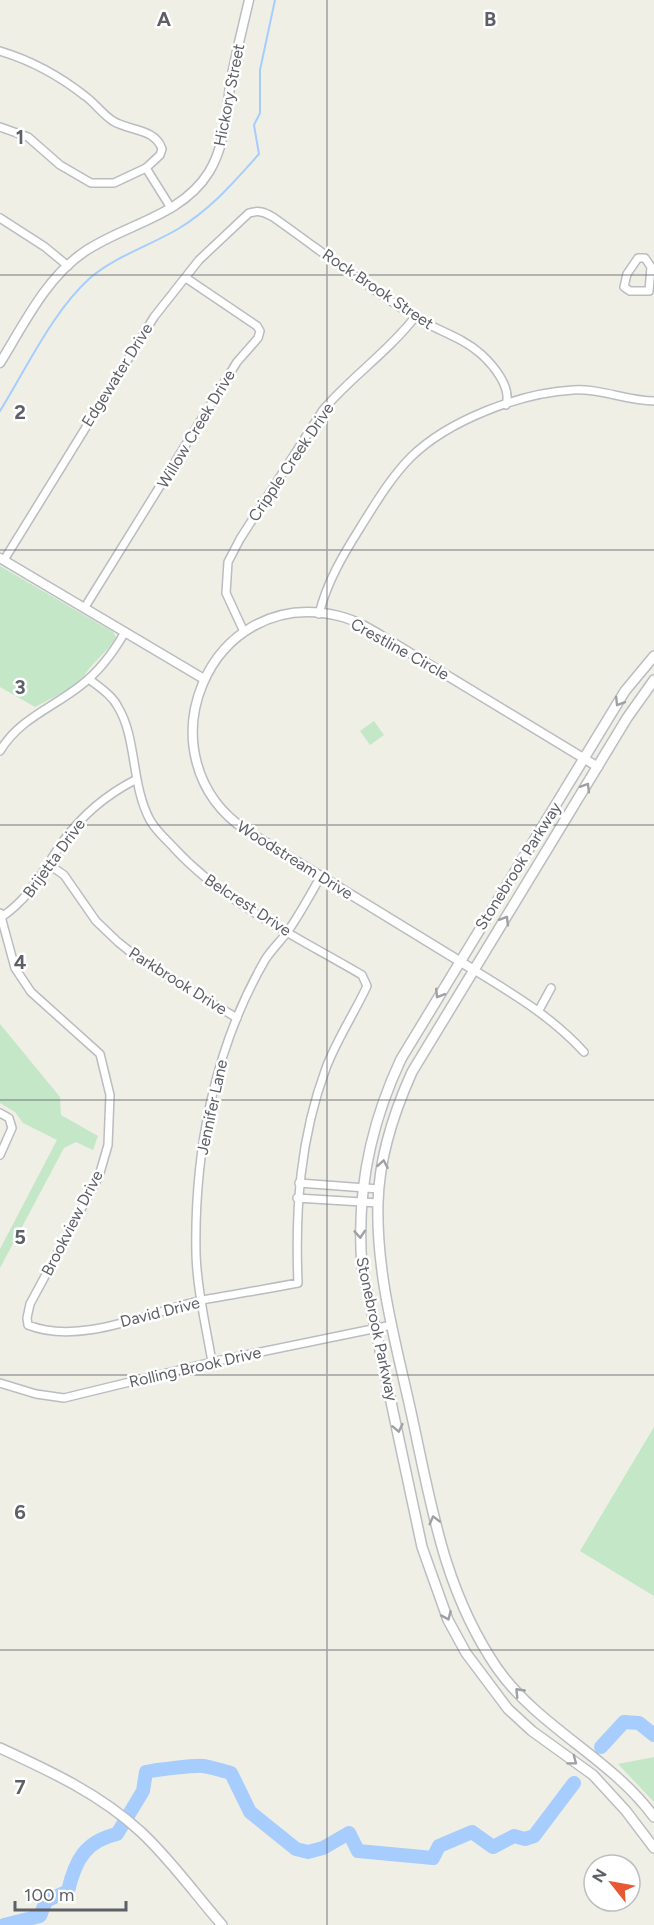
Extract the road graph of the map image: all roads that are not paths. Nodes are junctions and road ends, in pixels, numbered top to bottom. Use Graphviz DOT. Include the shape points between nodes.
graph roads {
  1 [pos="249,0"];
  2 [pos="0,51"];
  3 [pos="0,127"];
  4 [pos="146,168"];
  5 [pos="171,208"];
  6 [pos="255,211"];
  7 [pos="0,218"];
  8 [pos="68,266"];
  9 [pos="186,278"];
  10 [pos="652,292"];
  11 [pos="415,317"];
  12 [pos="0,363"];
  13 [pos="654,401"];
  14 [pos="506,405"];
  15 [pos="2,559"];
  16 [pos="85,608"];
  17 [pos="319,614"];
  18 [pos="125,632"];
  19 [pos="244,632"];
  20 [pos="654,656"];
  21 [pos="89,679"];
  22 [pos="204,679"];
  23 [pos="654,680"];
  24 [pos="0,751"];
  25 [pos="584,759"];
  26 [pos="597,767"];
  27 [pos="135,780"];
  28 [pos="48,864"];
  29 [pos="321,876"];
  30 [pos="2,914"];
  31 [pos="288,931"];
  32 [pos="460,961"];
  33 [pos="474,970"];
  34 [pos="551,988"];
  35 [pos="539,1010"];
  36 [pos="237,1018"];
  37 [pos="584,1052"];
  38 [pos="0,1113"];
  39 [pos="0,1155"];
  40 [pos="299,1183"];
  41 [pos="363,1188"];
  42 [pos="379,1189"];
  43 [pos="297,1198"];
  44 [pos="360,1202"];
  45 [pos="378,1203"];
  46 [pos="202,1300"];
  47 [pos="27,1318"];
  48 [pos="392,1326"];
  49 [pos="378,1329"];
  50 [pos="212,1362"];
  51 [pos="0,1383"];
  52 [pos="421,1463"];
  53 [pos="405,1465"];
  54 [pos="474,1629"];
  55 [pos="457,1636"];
  56 [pos="0,1748"];
  57 [pos="654,1817"];
  58 [pos="653,1845"];
  59 [pos="222,1925"];
  1 -- 5 [label="street, Hickory Street" via="216,158 193,193"];
  2 -- 4 [label="street" via="20,57 75,89 119,124 158,140 160,155"];
  3 -- 4 [label="street" via="28,137 60,165 90,183 114,183"];
  4 -- 5 [label="street"];
  5 -- 8 [label="street, Hickory Street" via="84,252"];
  6 -- 9 [label="street, Edgewater Drive" via="218,241"];
  6 -- 11 [label="street, Rock Brook Street" via="273,217"];
  7 -- 8 [label="street"];
  8 -- 12 [label="street, Hickory Street" via="40,298"];
  9 -- 15 [label="street, Edgewater Drive" via="119,370"];
  9 -- 16 [label="street, Willow Creek Drive" via="257,326 258,338 231,370"];
  10 -- 10 [label="street" via="651,267 645,258 638,258 624,287"];
  11 -- 14 [label="street, Rock Brook Street" via="466,342 481,354 503,382"];
  11 -- 19 [label="street, Cripple Creek Drive" via="385,352 323,410 240,539 228,562 226,593"];
  13 -- 14 [label="street" via="571,390"];
  14 -- 17 [label="street" via="442,433 411,458 383,492 328,582"];
  15 -- 16 [label="street"];
  16 -- 18 [label="street"];
  17 -- 19 [label="street, Crestline Circle" via="276,617"];
  17 -- 25 [label="street, Crestline Circle" via="361,624"];
  18 -- 21 [label="street"];
  18 -- 22 [label="street"];
  19 -- 22 [label="street, Crestline Circle" via="226,646"];
  20 -- 25 [label="main road, Stonebrook Parkway, one-way" via="625,691"];
  21 -- 24 [label="street" via="24,722"];
  21 -- 27 [label="street, Belcrest Drive" via="118,706 126,727"];
  22 -- 29 [label="street, Woodstream Drive" via="191,727 195,758 217,806 236,824"];
  23 -- 26 [label="main road, Stonebrook Parkway"];
  25 -- 26 [label="street, Crestline Circle"];
  25 -- 32 [label="main road, Stonebrook Parkway"];
  33 -- 26 [label="main road, Stonebrook Parkway, one-way"];
  27 -- 28 [label="street, Brijetta Drive" via="101,799"];
  27 -- 31 [label="street, Belcrest Drive" via="150,820 187,862 221,891"];
  28 -- 30 [label="street, Brijetta Drive" via="28,897"];
  28 -- 36 [label="street, Parkbrook Drive" via="64,875 96,921 118,942"];
  29 -- 31 [label="street, Jennifer Lane"];
  29 -- 32 [label="street, Woodstream Drive"];
  30 -- 47 [label="street, Brookview Drive" via="11,957 19,974 31,992 100,1054 110,1095 108,1145 99,1176 30,1304"];
  31 -- 36 [label="street, Jennifer Lane" via="266,958"];
  31 -- 40 [label="street, Belcrest Drive" via="362,975 367,986 327,1066 306,1132"];
  32 -- 33 [label="street, Woodstream Drive"];
  32 -- 41 [label="main road, Stonebrook Parkway, one-way" via="391,1080 370,1140"];
  33 -- 35 [label="street, Woodstream Drive"];
  42 -- 33 [label="main road, Stonebrook Parkway, one-way" via="401,1097"];
  34 -- 35 [label="street"];
  35 -- 37 [label="street, Woodstream Drive"];
  36 -- 46 [label="street, Jennifer Lane" via="219,1065 197,1192 196,1255"];
  38 -- 39 [label="street" via="9,1118 12,1128"];
  40 -- 41 [label="street"];
  40 -- 43 [label="street"];
  41 -- 42 [label="street"];
  41 -- 44 [label="main road, Stonebrook Parkway"];
  42 -- 45 [label="main road, Stonebrook Parkway"];
  43 -- 44 [label="street"];
  43 -- 46 [label="street, David Drive" via="298,1283"];
  44 -- 45 [label="street"];
  44 -- 49 [label="main road, Stonebrook Parkway, one-way" via="362,1266"];
  45 -- 48 [label="main road, Stonebrook Parkway" via="380,1260"];
  46 -- 47 [label="street, David Drive" via="123,1322 63,1333 28,1324"];
  46 -- 50 [label="street, Jennifer Lane"];
  48 -- 49 [label="street, Rolling Brook Drive"];
  48 -- 52 [label="main road, Stonebrook Parkway"];
  49 -- 50 [label="street, Rolling Brook Drive"];
  49 -- 53 [label="main road, Stonebrook Parkway, one-way"];
  50 -- 51 [label="street, Rolling Brook Drive" via="64,1398"];
  52 -- 53 [label="main road"];
  54 -- 52 [label="main road, Stonebrook Parkway, one-way" via="450,1578"];
  53 -- 55 [label="main road, Stonebrook Parkway, one-way" via="434,1587"];
  54 -- 55 [label="main road"];
  57 -- 54 [label="main road, Stonebrook Parkway, one-way" via="627,1787 521,1695 499,1670"];
  55 -- 58 [label="main road, Stonebrook Parkway, one-way" via="508,1708 532,1731 593,1775"];
  56 -- 59 [label="main road" via="76,1785 139,1831"];
}
